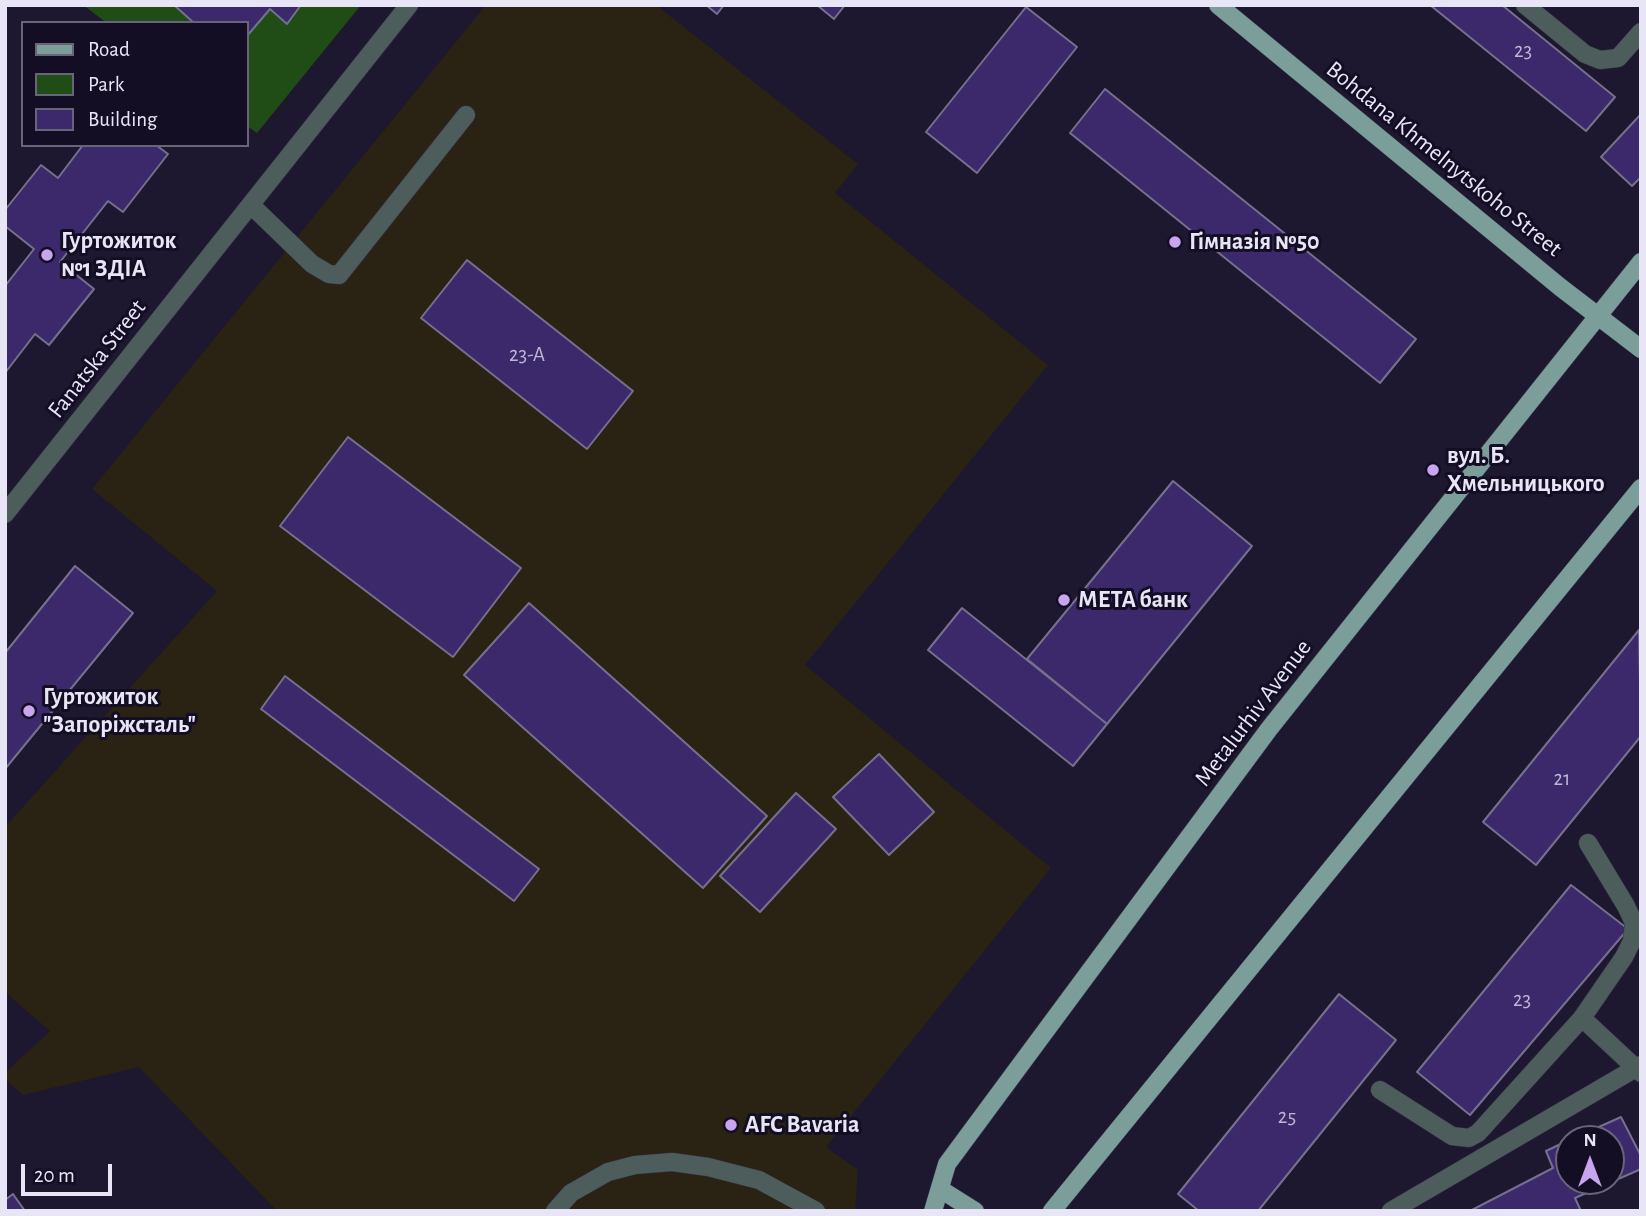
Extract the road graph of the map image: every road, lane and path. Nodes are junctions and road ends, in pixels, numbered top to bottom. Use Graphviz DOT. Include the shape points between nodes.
graph roads {
  1 [pos="409,5"];
  2 [pos="1217,5"];
  3 [pos="1525,5"];
  4 [pos="1641,32"];
  5 [pos="466,116"];
  6 [pos="251,205"];
  7 [pos="1641,262"];
  8 [pos="1597,315"];
  9 [pos="1641,349"];
  10 [pos="1641,488"];
  11 [pos="5,514"];
  12 [pos="1587,843"];
  13 [pos="1582,1018"];
  14 [pos="1640,1068"];
  15 [pos="1380,1090"];
  16 [pos="940,1189"];
  17 [pos="555,1211"];
  18 [pos="816,1211"];
  19 [pos="933,1211"];
  20 [pos="975,1211"];
  21 [pos="1052,1211"];
  22 [pos="1391,1211"];
  1 -- 6 [label="street, Fanatska Street"];
  2 -- 8 [label="main road, Bohdana Khmelnytskoho Street"];
  3 -- 4 [label="street" via="1600,60 1618,58"];
  5 -- 6 [label="street" via="339,275 312,264"];
  6 -- 11 [label="street, Fanatska Street"];
  7 -- 8 [label="main road, Metalurhiv Avenue"];
  8 -- 9 [label="main road, Bohdana Khmelnytskoho Street"];
  8 -- 16 [label="main road, Metalurhiv Avenue" via="1269,729 947,1164"];
  10 -- 21 [label="main road"];
  12 -- 13 [label="street" via="1634,923 1624,957"];
  13 -- 14 [label="street"];
  13 -- 15 [label="street" via="1469,1138 1452,1136"];
  14 -- 22 [label="street"];
  16 -- 19 [label="main road, Metalurhiv Avenue"];
  16 -- 20 [label="main road"];
  17 -- 18 [label="street" via="571,1193 608,1172 673,1162 759,1180"];
}
